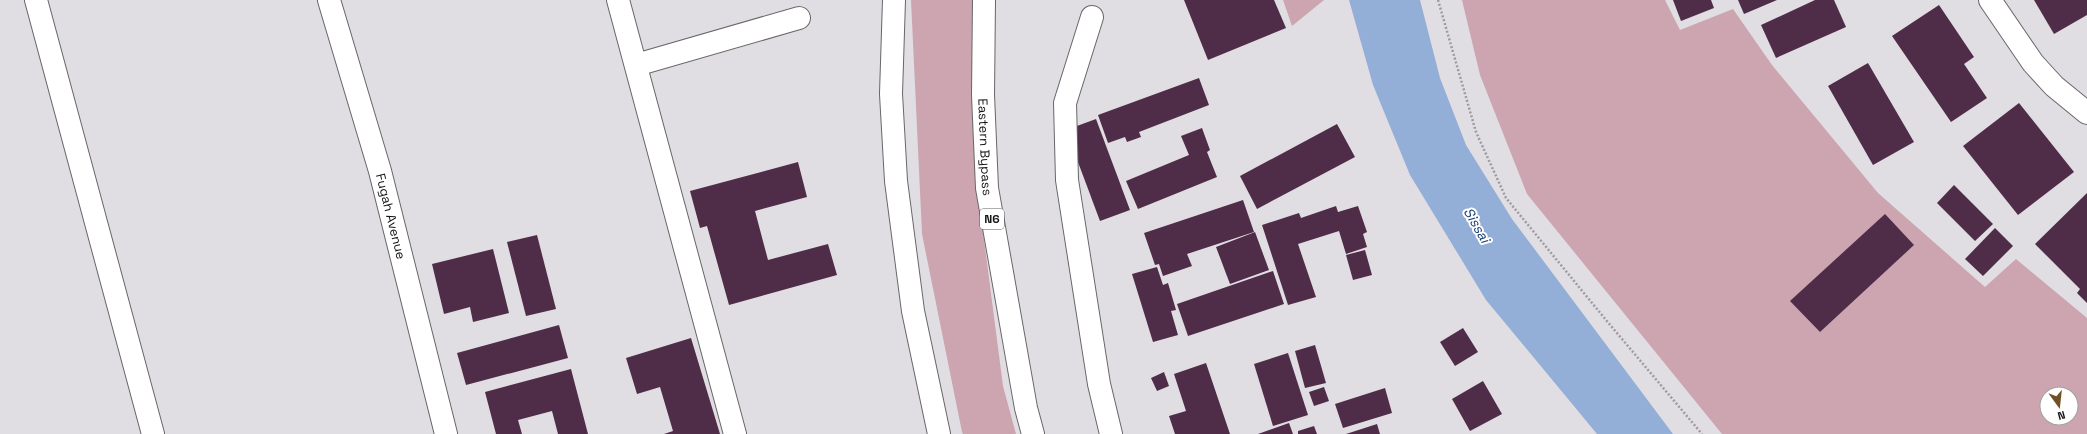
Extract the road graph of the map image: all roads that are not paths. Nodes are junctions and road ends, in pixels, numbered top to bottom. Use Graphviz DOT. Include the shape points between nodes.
graph roads {
  1 [pos="36,0"];
  2 [pos="329,0"];
  3 [pos="618,0"];
  4 [pos="894,0"];
  5 [pos="984,0"];
  6 [pos="1990,0"];
  7 [pos="1092,17"];
  8 [pos="800,18"];
  9 [pos="636,65"];
  10 [pos="2087,113"];
  11 [pos="153,434"];
  12 [pos="446,434"];
  13 [pos="735,434"];
  14 [pos="939,434"];
  15 [pos="1033,434"];
  16 [pos="1111,434"];
  1 -- 11 [label="main road"];
  2 -- 12 [label="main road, Fugah Avenue" via="380,171"];
  3 -- 9 [label="main road"];
  4 -- 14 [label="main road" via="891,94 896,181 913,311"];
  5 -- 15 [label="main road, Eastern Bypass / N6" via="983,95 987,188 1024,401"];
  6 -- 10 [label="main road" via="2033,64 2054,86"];
  7 -- 16 [label="main road" via="1065,102 1067,180 1099,384"];
  8 -- 9 [label="main road"];
  9 -- 13 [label="main road"];
}
